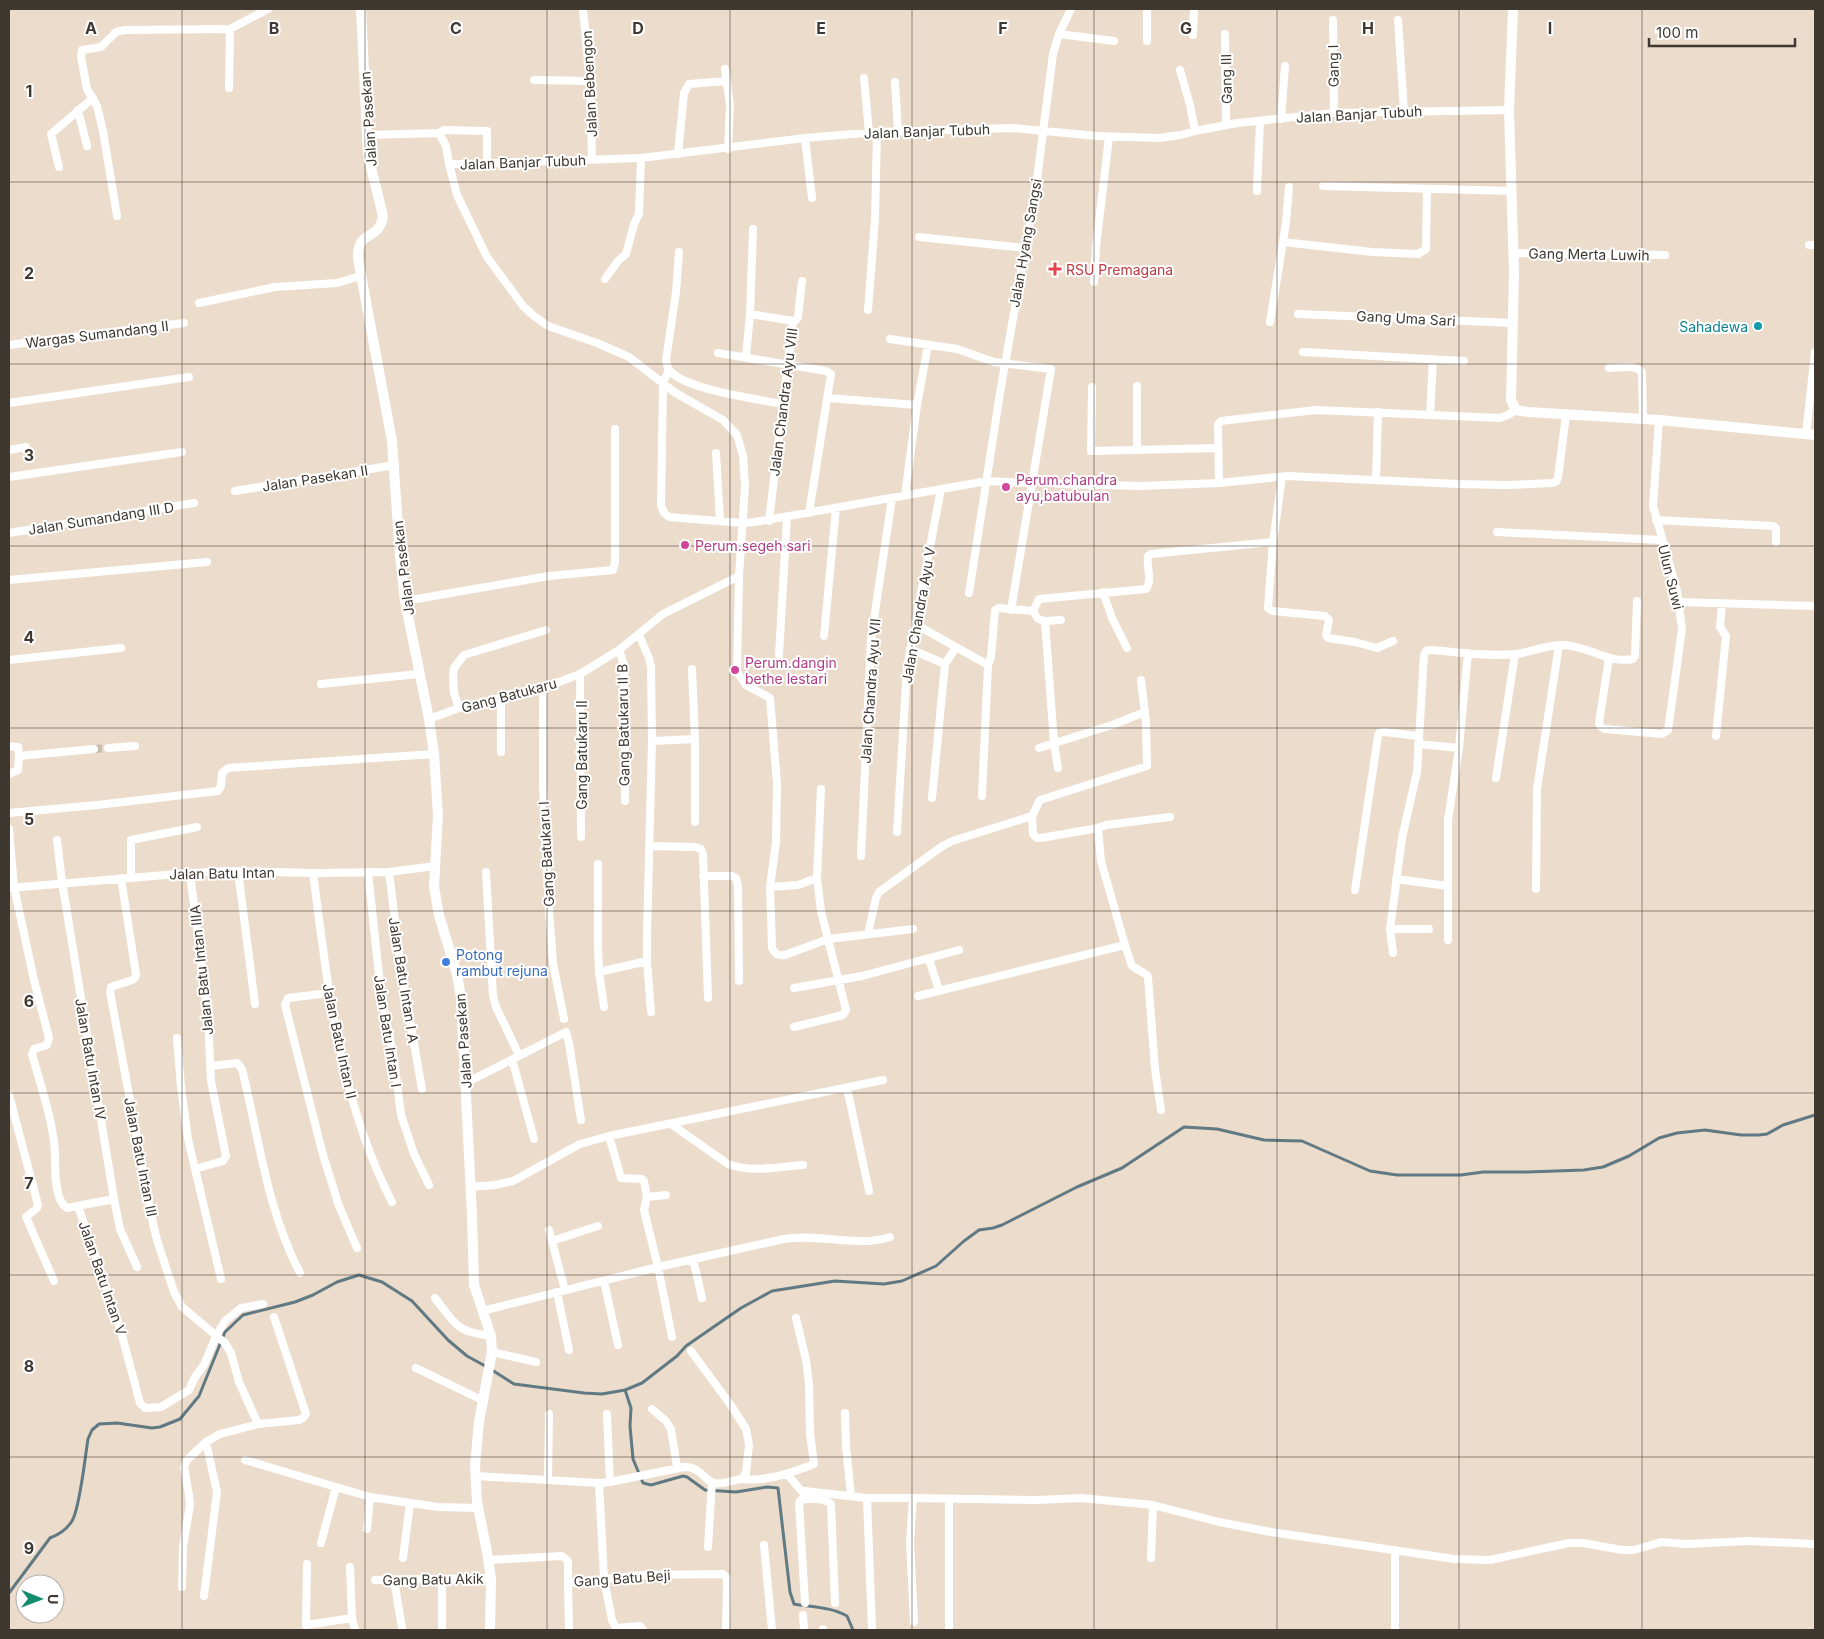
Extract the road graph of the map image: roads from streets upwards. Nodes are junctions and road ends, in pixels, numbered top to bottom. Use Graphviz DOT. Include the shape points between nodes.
graph roads {
  1 [pos="268,9"];
  2 [pos="361,9"];
  3 [pos="583,9"];
  4 [pos="1071,9"];
  5 [pos="1147,9"];
  6 [pos="1194,9"];
  7 [pos="1513,9"];
  8 [pos="1333,20"];
  9 [pos="1398,20"];
  10 [pos="230,29"];
  11 [pos="1059,34"];
  12 [pos="1193,34"];
  13 [pos="1225,34"];
  14 [pos="1114,41"];
  15 [pos="1147,41"];
  16 [pos="1285,66"];
  17 [pos="725,68"];
  18 [pos="1180,70"];
  19 [pos="864,78"];
  20 [pos="534,80"];
  21 [pos="727,81"];
  22 [pos="590,82"];
  23 [pos="895,82"];
  24 [pos="229,88"];
  25 [pos="93,98"];
  26 [pos="78,110"];
  27 [pos="1509,110"];
  28 [pos="1404,112"];
  29 [pos="1334,113"];
  30 [pos="1281,119"];
  31 [pos="1260,121"];
  32 [pos="1226,124"];
  33 [pos="1044,130"];
  34 [pos="898,131"];
  35 [pos="1195,131"];
  36 [pos="873,132"];
  37 [pos="439,133"];
  38 [pos="366,135"];
  39 [pos="1108,136"];
  40 [pos="805,138"];
  41 [pos="87,146"];
  42 [pos="728,148"];
  43 [pos="678,154"];
  44 [pos="641,158"];
  45 [pos="592,159"];
  46 [pos="487,163"];
  47 [pos="449,164"];
  48 [pos="59,167"];
  49 [pos="1324,186"];
  50 [pos="1290,188"];
  51 [pos="1427,189"];
  52 [pos="1257,191"];
  53 [pos="1512,191"];
  54 [pos="812,198"];
  55 [pos="117,216"];
  56 [pos="753,229"];
  57 [pos="919,237"];
  58 [pos="1283,242"];
  59 [pos="1025,248"];
  60 [pos="678,252"];
  61 [pos="1513,253"];
  62 [pos="1664,254"];
  63 [pos="360,276"];
  64 [pos="605,279"];
  65 [pos="802,280"];
  66 [pos="1094,282"];
  67 [pos="199,304"];
  68 [pos="868,310"];
  69 [pos="750,314"];
  70 [pos="1298,314"];
  71 [pos="793,321"];
  72 [pos="1270,322"];
  73 [pos="184,323"];
  74 [pos="1513,323"];
  75 [pos="890,339"];
  76 [pos="9,345"];
  77 [pos="928,345"];
  78 [pos="1303,352"];
  79 [pos="1815,352"];
  80 [pos="718,353"];
  81 [pos="746,357"];
  82 [pos="1433,359"];
  83 [pos="1464,361"];
  84 [pos="1005,364"];
  85 [pos="787,365"];
  86 [pos="1609,368"];
  87 [pos="669,370"];
  88 [pos="189,377"];
  89 [pos="663,383"];
  90 [pos="1137,386"];
  91 [pos="1092,387"];
  92 [pos="828,398"];
  93 [pos="9,402"];
  94 [pos="782,404"];
  95 [pos="917,405"];
  96 [pos="1516,410"];
  97 [pos="1378,412"];
  98 [pos="1430,415"];
  99 [pos="1566,415"];
  100 [pos="1643,419"];
  101 [pos="1659,420"];
  102 [pos="615,429"];
  103 [pos="1810,435"];
  104 [pos="26,447"];
  105 [pos="1218,448"];
  106 [pos="9,450"];
  107 [pos="1137,450"];
  108 [pos="182,452"];
  109 [pos="716,453"];
  110 [pos="395,465"];
  111 [pos="9,477"];
  112 [pos="1282,477"];
  113 [pos="987,480"];
  114 [pos="1376,480"];
  115 [pos="1032,483"];
  116 [pos="1058,484"];
  117 [pos="1219,484"];
  118 [pos="941,489"];
  119 [pos="235,491"];
  120 [pos="905,495"];
  121 [pos="892,498"];
  122 [pos="194,503"];
  123 [pos="836,508"];
  124 [pos="809,514"];
  125 [pos="787,517"];
  126 [pos="720,520"];
  127 [pos="1656,520"];
  128 [pos="769,521"];
  129 [pos="743,523"];
  130 [pos="1497,532"];
  131 [pos="9,533"];
  132 [pos="1662,540"];
  133 [pos="1273,542"];
  134 [pos="1776,542"];
  135 [pos="207,562"];
  136 [pos="739,576"];
  137 [pos="9,580"];
  138 [pos="1103,592"];
  139 [pos="969,593"];
  140 [pos="405,601"];
  141 [pos="1637,601"];
  142 [pos="1679,602"];
  143 [pos="1722,604"];
  144 [pos="1815,606"];
  145 [pos="1011,610"];
  146 [pos="1033,611"];
  147 [pos="1061,620"];
  148 [pos="1045,621"];
  149 [pos="915,624"];
  150 [pos="546,630"];
  151 [pos="639,635"];
  152 [pos="824,636"];
  153 [pos="1393,641"];
  154 [pos="1559,645"];
  155 [pos="121,648"];
  156 [pos="956,648"];
  157 [pos="1127,648"];
  158 [pos="910,649"];
  159 [pos="619,650"];
  160 [pos="1468,652"];
  161 [pos="1515,654"];
  162 [pos="779,655"];
  163 [pos="1609,658"];
  164 [pos="9,660"];
  165 [pos="945,664"];
  166 [pos="988,665"];
  167 [pos="692,669"];
  168 [pos="420,674"];
  169 [pos="580,674"];
  170 [pos="1141,680"];
  171 [pos="321,684"];
  172 [pos="543,688"];
  173 [pos="501,699"];
  174 [pos="459,708"];
  175 [pos="1145,712"];
  176 [pos="429,719"];
  177 [pos="1716,736"];
  178 [pos="695,739"];
  179 [pos="1419,740"];
  180 [pos="652,741"];
  181 [pos="1054,743"];
  182 [pos="9,746"];
  183 [pos="135,746"];
  184 [pos="108,748"];
  185 [pos="1039,748"];
  186 [pos="1459,748"];
  187 [pos="94,749"];
  188 [pos="501,752"];
  189 [pos="434,754"];
  190 [pos="19,756"];
  191 [pos="1058,768"];
  192 [pos="9,774"];
  193 [pos="1496,778"];
  194 [pos="821,789"];
  195 [pos="982,796"];
  196 [pos="932,798"];
  197 [pos="625,800"];
  198 [pos="9,813"];
  199 [pos="1032,816"];
  200 [pos="1170,817"];
  201 [pos="695,822"];
  202 [pos="197,827"];
  203 [pos="1098,828"];
  204 [pos="9,829"];
  205 [pos="897,832"];
  206 [pos="581,837"];
  207 [pos="57,840"];
  208 [pos="649,846"];
  209 [pos="861,856"];
  210 [pos="598,864"];
  211 [pos="435,866"];
  212 [pos="238,871"];
  213 [pos="368,872"];
  214 [pos="389,872"];
  215 [pos="486,872"];
  216 [pos="190,873"];
  217 [pos="314,873"];
  218 [pos="703,876"];
  219 [pos="130,877"];
  220 [pos="120,878"];
  221 [pos="817,878"];
  222 [pos="1396,880"];
  223 [pos="62,882"];
  224 [pos="1448,886"];
  225 [pos="770,887"];
  226 [pos="12,888"];
  227 [pos="1536,889"];
  228 [pos="1355,890"];
  229 [pos="913,929"];
  230 [pos="1390,929"];
  231 [pos="1429,929"];
  232 [pos="868,934"];
  233 [pos="828,938"];
  234 [pos="1448,940"];
  235 [pos="1125,945"];
  236 [pos="959,950"];
  237 [pos="1393,953"];
  238 [pos="929,959"];
  239 [pos="647,961"];
  240 [pos="599,972"];
  241 [pos="839,979"];
  242 [pos="739,981"];
  243 [pos="794,988"];
  244 [pos="939,990"];
  245 [pos="329,993"];
  246 [pos="918,996"];
  247 [pos="708,998"];
  248 [pos="255,1004"];
  249 [pos="604,1007"];
  250 [pos="651,1012"];
  251 [pos="564,1019"];
  252 [pos="794,1027"];
  253 [pos="177,1038"];
  254 [pos="515,1057"];
  255 [pos="211,1066"];
  256 [pos="883,1080"];
  257 [pos="466,1083"];
  258 [pos="847,1088"];
  259 [pos="422,1089"];
  260 [pos="9,1095"];
  261 [pos="1161,1110"];
  262 [pos="581,1120"];
  263 [pos="671,1124"];
  264 [pos="609,1136"];
  265 [pos="534,1139"];
  266 [pos="803,1164"];
  267 [pos="195,1169"];
  268 [pos="429,1184"];
  269 [pos="470,1187"];
  270 [pos="869,1191"];
  271 [pos="666,1195"];
  272 [pos="647,1197"];
  273 [pos="114,1199"];
  274 [pos="392,1202"];
  275 [pos="78,1206"];
  276 [pos="598,1226"];
  277 [pos="549,1230"];
  278 [pos="890,1237"];
  279 [pos="552,1241"];
  280 [pos="357,1248"];
  281 [pos="693,1259"];
  282 [pos="137,1267"];
  283 [pos="658,1267"];
  284 [pos="300,1273"];
  285 [pos="221,1279"];
  286 [pos="604,1281"];
  287 [pos="54,1282"];
  288 [pos="565,1290"];
  289 [pos="557,1292"];
  290 [pos="435,1298"];
  291 [pos="702,1298"];
  292 [pos="263,1304"];
  293 [pos="482,1312"];
  294 [pos="274,1317"];
  295 [pos="796,1318"];
  296 [pos="218,1335"];
  297 [pos="490,1336"];
  298 [pos="672,1337"];
  299 [pos="618,1345"];
  300 [pos="569,1350"];
  301 [pos="691,1351"];
  302 [pos="492,1352"];
  303 [pos="536,1362"];
  304 [pos="416,1368"];
  305 [pos="484,1401"];
  306 [pos="652,1409"];
  307 [pos="845,1413"];
  308 [pos="549,1414"];
  309 [pos="607,1414"];
  310 [pos="258,1424"];
  311 [pos="206,1442"];
  312 [pos="245,1460"];
  313 [pos="677,1467"];
  314 [pos="788,1475"];
  315 [pos="476,1476"];
  316 [pos="742,1479"];
  317 [pos="548,1480"];
  318 [pos="610,1482"];
  319 [pos="712,1482"];
  320 [pos="599,1483"];
  321 [pos="336,1487"];
  322 [pos="805,1495"];
  323 [pos="851,1496"];
  324 [pos="370,1497"];
  325 [pos="867,1498"];
  326 [pos="913,1498"];
  327 [pos="949,1498"];
  328 [pos="410,1503"];
  329 [pos="1153,1505"];
  330 [pos="479,1508"];
  331 [pos="367,1529"];
  332 [pos="321,1543"];
  333 [pos="1815,1544"];
  334 [pos="764,1545"];
  335 [pos="708,1547"];
  336 [pos="1395,1550"];
  337 [pos="403,1558"];
  338 [pos="1151,1558"];
  339 [pos="488,1560"];
  340 [pos="307,1564"];
  341 [pos="350,1567"];
  342 [pos="491,1578"];
  343 [pos="604,1579"];
  344 [pos="375,1580"];
  345 [pos="394,1580"];
  346 [pos="442,1580"];
  347 [pos="568,1583"];
  348 [pos="182,1587"];
  349 [pos="204,1596"];
  350 [pos="805,1603"];
  351 [pos="835,1603"];
  352 [pos="803,1615"];
  353 [pos="352,1618"];
  354 [pos="914,1622"];
  355 [pos="307,1628"];
  356 [pos="402,1628"];
  357 [pos="726,1628"];
  358 [pos="617,1629"];
  359 [pos="355,1630"];
  360 [pos="442,1630"];
  361 [pos="490,1630"];
  362 [pos="569,1630"];
  363 [pos="643,1630"];
  364 [pos="772,1630"];
  365 [pos="804,1630"];
  366 [pos="872,1630"];
  367 [pos="949,1630"];
  368 [pos="1395,1630"];
  1 -- 10 [label="street"];
  2 -- 38 [label="street, Jalan Pasekan"];
  3 -- 22 [label="street, Jalan Bebengon"];
  4 -- 11 [label="street, Jalan Hyang Sangsi"];
  5 -- 15 [label="street"];
  6 -- 12 [label="street"];
  7 -- 27 [label="street"];
  8 -- 29 [label="street, Gang I"];
  9 -- 28 [label="street"];
  10 -- 24 [label="street"];
  10 -- 25 [label="street" via="116,32 104,46 82,50 87,89"];
  11 -- 14 [label="street"];
  11 -- 33 [label="street, Jalan Hyang Sangsi" via="1053,54"];
  13 -- 32 [label="street, Gang III"];
  16 -- 30 [label="street"];
  17 -- 21 [label="street"];
  18 -- 35 [label="street"];
  19 -- 36 [label="street"];
  20 -- 22 [label="street"];
  21 -- 42 [label="street" via="730,105"];
  21 -- 43 [label="street" via="689,84 686,87"];
  22 -- 45 [label="street, Jalan Bebengon"];
  23 -- 34 [label="street"];
  25 -- 26 [label="street"];
  25 -- 55 [label="street" via="103,131"];
  26 -- 41 [label="street"];
  26 -- 48 [label="street" via="51,134"];
  27 -- 28 [label="street, Jalan Banjar Tubuh"];
  27 -- 53 [label="street"];
  28 -- 29 [label="street, Jalan Banjar Tubuh"];
  29 -- 30 [label="street, Jalan Banjar Tubuh"];
  30 -- 31 [label="street, Jalan Banjar Tubuh"];
  31 -- 32 [label="street, Jalan Banjar Tubuh"];
  31 -- 52 [label="street"];
  32 -- 35 [label="street, Jalan Banjar Tubuh"];
  33 -- 34 [label="street, Jalan Banjar Tubuh"];
  33 -- 39 [label="street, Jalan Banjar Tubuh"];
  33 -- 59 [label="street, Jalan Hyang Sangsi"];
  34 -- 36 [label="street, Jalan Banjar Tubuh"];
  35 -- 39 [label="street, Jalan Banjar Tubuh" via="1159,138"];
  36 -- 40 [label="street, Jalan Banjar Tubuh"];
  36 -- 68 [label="street" via="875,219"];
  37 -- 38 [label="street"];
  37 -- 46 [label="street" via="444,130 487,132"];
  37 -- 47 [label="street, Jalan Banjar Tubuh" via="446,146"];
  38 -- 63 [label="street, Jalan Pasekan" via="382,224 359,246"];
  39 -- 66 [label="street"];
  40 -- 42 [label="street, Jalan Banjar Tubuh"];
  40 -- 54 [label="street"];
  42 -- 43 [label="street, Jalan Banjar Tubuh"];
  43 -- 44 [label="street, Jalan Banjar Tubuh"];
  44 -- 45 [label="street, Jalan Banjar Tubuh"];
  44 -- 64 [label="street" via="639,214 626,254"];
  45 -- 46 [label="street, Jalan Banjar Tubuh"];
  46 -- 47 [label="street, Jalan Banjar Tubuh"];
  47 -- 89 [label="street" via="457,195 487,257 523,306 548,326 629,357"];
  49 -- 51 [label="street"];
  50 -- 58 [label="street"];
  51 -- 53 [label="street"];
  51 -- 58 [label="street" via="1426,249 1418,254"];
  53 -- 61 [label="street"];
  56 -- 69 [label="street"];
  57 -- 59 [label="street"];
  58 -- 72 [label="street"];
  59 -- 84 [label="street, Jalan Hyang Sangsi"];
  60 -- 87 [label="street" via="666,360"];
  61 -- 62 [label="street, Gang Merta Luwih"];
  61 -- 74 [label="street"];
  63 -- 67 [label="street" via="337,283 275,287"];
  63 -- 110 [label="street, Jalan Pasekan"];
  65 -- 71 [label="street" via="798,317"];
  69 -- 71 [label="street, Jalan Chandra Ayu VIII"];
  69 -- 81 [label="street"];
  70 -- 74 [label="street, Gang Uma Sari"];
  71 -- 85 [label="street, Jalan Chandra Ayu VIII"];
  73 -- 76 [label="street, Wargas Sumandang II"];
  74 -- 96 [label="street" via="1511,400"];
  75 -- 77 [label="street"];
  77 -- 84 [label="street"];
  77 -- 95 [label="street"];
  78 -- 82 [label="street"];
  79 -- 103 [label="street"];
  80 -- 81 [label="street"];
  81 -- 85 [label="street"];
  82 -- 83 [label="street"];
  82 -- 98 [label="street"];
  84 -- 113 [label="street, Jalan Hyang Sangsi"];
  84 -- 115 [label="street" via="1051,369"];
  85 -- 92 [label="street" via="829,372"];
  85 -- 94 [label="street, Jalan Chandra Ayu VIII"];
  86 -- 100 [label="street" via="1633,367 1642,372"];
  87 -- 89 [label="street"];
  87 -- 94 [label="street" via="694,384 724,394"];
  88 -- 93 [label="street"];
  89 -- 126 [label="street" via="661,505 664,513 676,519"];
  89 -- 129 [label="street" via="722,420 737,436 744,463"];
  90 -- 107 [label="street"];
  91 -- 107 [label="street" via="1091,451"];
  92 -- 95 [label="street"];
  92 -- 124 [label="street"];
  94 -- 128 [label="street, Jalan Chandra Ayu VIII"];
  95 -- 120 [label="street"];
  96 -- 98 [label="street" via="1500,418"];
  96 -- 99 [label="street"];
  97 -- 98 [label="street"];
  97 -- 105 [label="street" via="1316,410 1221,421 1218,424"];
  97 -- 114 [label="street"];
  99 -- 100 [label="street"];
  99 -- 114 [label="street" via="1558,481 1552,484"];
  100 -- 101 [label="street"];
  101 -- 103 [label="street"];
  101 -- 127 [label="street, Ulun Suwi" via="1652,499"];
  102 -- 140 [label="street" via="613,570 549,576"];
  104 -- 106 [label="street"];
  105 -- 107 [label="street"];
  105 -- 117 [label="street"];
  108 -- 111 [label="street"];
  109 -- 126 [label="street"];
  110 -- 119 [label="street, Jalan Pasekan II"];
  110 -- 140 [label="street, Jalan Pasekan"];
  112 -- 114 [label="street"];
  112 -- 117 [label="street"];
  112 -- 133 [label="street"];
  113 -- 115 [label="street"];
  113 -- 118 [label="street"];
  113 -- 139 [label="street, Jalan Hyang Sangsi"];
  115 -- 145 [label="street"];
  116 -- 117 [label="street"];
  118 -- 120 [label="street"];
  118 -- 149 [label="street, Jalan Chandra Ayu V"];
  120 -- 121 [label="street"];
  121 -- 123 [label="street"];
  121 -- 209 [label="street, Jalan Chandra Ayu VII" via="871,639"];
  122 -- 131 [label="street, Jalan Sumandang III D"];
  123 -- 124 [label="street"];
  123 -- 152 [label="street"];
  124 -- 125 [label="street"];
  125 -- 128 [label="street"];
  125 -- 162 [label="street"];
  126 -- 129 [label="street"];
  127 -- 132 [label="street, Ulun Suwi"];
  127 -- 134 [label="street" via="1773,526 1776,528"];
  128 -- 129 [label="street"];
  129 -- 136 [label="street"];
  130 -- 132 [label="street"];
  132 -- 142 [label="street, Ulun Suwi"];
  133 -- 138 [label="street" via="1151,554 1147,561 1150,580 1146,588"];
  133 -- 153 [label="street" via="1270,610 1325,616 1328,638 1377,648"];
  135 -- 137 [label="street"];
  136 -- 151 [label="street, Gang Batukaru" via="663,614"];
  136 -- 225 [label="street" via="738,672 746,685 770,698 777,783 776,842"];
  138 -- 146 [label="street" via="1040,599"];
  138 -- 157 [label="street"];
  140 -- 168 [label="street, Jalan Pasekan"];
  141 -- 163 [label="street" via="1635,656 1629,660"];
  142 -- 143 [label="street"];
  142 -- 163 [label="street, Ulun Suwi" via="1682,636 1666,733 1601,727"];
  143 -- 144 [label="street"];
  143 -- 177 [label="street" via="1720,627 1726,636"];
  145 -- 146 [label="street"];
  145 -- 166 [label="street" via="995,610"];
  146 -- 148 [label="street" via="1038,619"];
  147 -- 148 [label="street"];
  148 -- 181 [label="street"];
  149 -- 156 [label="street"];
  149 -- 158 [label="street, Jalan Chandra Ayu V"];
  150 -- 174 [label="street" via="464,655 453,675"];
  151 -- 159 [label="street, Gang Batukaru"];
  151 -- 180 [label="street" via="651,667"];
  154 -- 161 [label="street"];
  154 -- 163 [label="street" via="1574,646"];
  154 -- 227 [label="street" via="1537,789"];
  155 -- 164 [label="street"];
  156 -- 165 [label="street"];
  156 -- 166 [label="street"];
  158 -- 165 [label="street"];
  158 -- 205 [label="street, Jalan Chandra Ayu V"];
  159 -- 169 [label="street, Gang Batukaru"];
  159 -- 197 [label="street, Gang Batukaru II B" via="624,665"];
  160 -- 161 [label="street"];
  160 -- 179 [label="street" via="1426,652"];
  160 -- 186 [label="street"];
  161 -- 193 [label="street"];
  165 -- 196 [label="street"];
  166 -- 195 [label="street"];
  167 -- 178 [label="street"];
  168 -- 171 [label="street"];
  168 -- 176 [label="street, Jalan Pasekan"];
  169 -- 172 [label="street, Gang Batukaru"];
  169 -- 206 [label="street, Gang Batukaru II"];
  170 -- 175 [label="street"];
  172 -- 173 [label="street, Gang Batukaru"];
  172 -- 251 [label="street, Gang Batukaru I" via="543,785 549,911 553,963"];
  173 -- 174 [label="street, Gang Batukaru"];
  173 -- 188 [label="street"];
  174 -- 176 [label="street, Gang Batukaru"];
  175 -- 181 [label="street"];
  175 -- 199 [label="street" via="1148,766 1045,797 1036,805"];
  176 -- 189 [label="street, Jalan Pasekan"];
  178 -- 180 [label="street"];
  178 -- 201 [label="street"];
  179 -- 186 [label="street"];
  179 -- 222 [label="street" via="1417,772"];
  179 -- 228 [label="street" via="1379,733"];
  180 -- 208 [label="street"];
  181 -- 185 [label="street"];
  181 -- 191 [label="street"];
  182 -- 190 [label="street" via="18,747"];
  183 -- 184 [label="street"];
  186 -- 224 [label="street" via="1448,820"];
  187 -- 190 [label="street"];
  189 -- 198 [label="street" via="228,768 222,773 218,791"];
  189 -- 211 [label="street, Jalan Pasekan" via="438,815"];
  190 -- 192 [label="street" via="18,770"];
  194 -- 221 [label="street"];
  199 -- 203 [label="street" via="1033,834 1037,838"];
  199 -- 232 [label="street" via="941,847 883,888 876,898"];
  200 -- 203 [label="street"];
  202 -- 219 [label="street" via="131,840"];
  203 -- 235 [label="street" via="1101,861"];
  204 -- 226 [label="street"];
  207 -- 223 [label="street, Jalan Batu Intan IV"];
  208 -- 218 [label="street" via="695,847 701,850"];
  208 -- 239 [label="street"];
  210 -- 240 [label="street"];
  211 -- 214 [label="street, Jalan Batu Intan"];
  211 -- 257 [label="street, Jalan Pasekan" via="435,894 461,997"];
  212 -- 216 [label="street, Jalan Batu Intan"];
  212 -- 217 [label="street, Jalan Batu Intan"];
  212 -- 248 [label="street"];
  213 -- 214 [label="street, Jalan Batu Intan"];
  213 -- 217 [label="street, Jalan Batu Intan"];
  213 -- 268 [label="street, Jalan Batu Intan I" via="381,994 401,1115"];
  214 -- 259 [label="street, Jalan Batu Intan I A" via="401,969"];
  215 -- 254 [label="street" via="493,996"];
  216 -- 219 [label="street, Jalan Batu Intan"];
  216 -- 255 [label="street, Jalan Batu Intan IIIA"];
  217 -- 245 [label="street, Jalan Batu Intan II"];
  218 -- 242 [label="street" via="736,878"];
  218 -- 247 [label="street"];
  219 -- 220 [label="street, Jalan Batu Intan"];
  220 -- 223 [label="street, Jalan Batu Intan"];
  220 -- 296 [label="street, Jalan Batu Intan III" via="136,974 132,980 111,986 110,992 152,1220 174,1292 182,1307"];
  221 -- 225 [label="street" via="798,885"];
  221 -- 233 [label="street"];
  222 -- 224 [label="street"];
  222 -- 230 [label="street"];
  223 -- 226 [label="street, Jalan Batu Intan"];
  223 -- 273 [label="street, Jalan Batu Intan IV"];
  224 -- 234 [label="street"];
  225 -- 233 [label="street" via="774,952 785,955"];
  226 -- 275 [label="street, Jalan Batu Intan V" via="49,1038 47,1045 34,1049 32,1054 52,1131 57,1189 62,1206"];
  229 -- 232 [label="street"];
  230 -- 231 [label="street"];
  230 -- 237 [label="street"];
  232 -- 233 [label="street"];
  233 -- 241 [label="street"];
  235 -- 244 [label="street"];
  235 -- 261 [label="street" via="1132,966 1148,977"];
  236 -- 238 [label="street"];
  238 -- 241 [label="street"];
  238 -- 244 [label="street"];
  239 -- 240 [label="street"];
  239 -- 250 [label="street"];
  240 -- 249 [label="street"];
  241 -- 243 [label="street"];
  241 -- 252 [label="street" via="846,1010 844,1014"];
  244 -- 246 [label="street"];
  245 -- 274 [label="street, Jalan Batu Intan II" via="358,1123"];
  245 -- 280 [label="street" via="288,998 285,1005 323,1155"];
  253 -- 267 [label="street" via="188,1139"];
  254 -- 257 [label="street"];
  254 -- 262 [label="street" via="566,1032"];
  254 -- 265 [label="street"];
  255 -- 267 [label="street, Jalan Batu Intan IIIA" via="226,1156 223,1161"];
  255 -- 284 [label="street" via="237,1063 242,1069 268,1185 289,1252"];
  256 -- 258 [label="street"];
  257 -- 269 [label="street, Jalan Pasekan"];
  258 -- 263 [label="street"];
  258 -- 270 [label="street"];
  260 -- 287 [label="street" via="38,1205 26,1217"];
  263 -- 264 [label="street"];
  263 -- 266 [label="street" via="737,1168 754,1170"];
  264 -- 269 [label="street" via="580,1144 513,1181"];
  264 -- 272 [label="street" via="619,1176 642,1179"];
  267 -- 285 [label="street"];
  269 -- 293 [label="street, Jalan Pasekan" via="474,1285"];
  271 -- 272 [label="street"];
  272 -- 283 [label="street" via="643,1206"];
  273 -- 275 [label="street"];
  273 -- 282 [label="street, Jalan Batu Intan IV" via="120,1228"];
  275 -- 296 [label="street, Jalan Batu Intan V" via="120,1328 140,1403 148,1409 161,1407 189,1390"];
  276 -- 279 [label="street"];
  277 -- 279 [label="street"];
  278 -- 281 [label="street" via="869,1242 794,1238"];
  279 -- 288 [label="street"];
  281 -- 283 [label="street"];
  281 -- 291 [label="street"];
  283 -- 286 [label="street"];
  283 -- 298 [label="street"];
  286 -- 288 [label="street"];
  286 -- 299 [label="street"];
  288 -- 289 [label="street"];
  289 -- 293 [label="street"];
  289 -- 300 [label="street"];
  290 -- 297 [label="street" via="464,1331"];
  292 -- 296 [label="street" via="235,1312"];
  293 -- 297 [label="street, Jalan Pasekan"];
  294 -- 310 [label="street" via="306,1414 299,1420"];
  295 -- 314 [label="street" via="810,1384 814,1464"];
  296 -- 310 [label="street, Jalan Batu Intan III" via="231,1353 239,1382"];
  297 -- 302 [label="street, Jalan Pasekan"];
  301 -- 316 [label="street" via="746,1429 749,1445 746,1473"];
  302 -- 303 [label="street"];
  302 -- 305 [label="street, Jalan Pasekan"];
  304 -- 305 [label="street"];
  305 -- 315 [label="street, Jalan Pasekan" via="477,1434"];
  306 -- 313 [label="street" via="671,1430"];
  307 -- 323 [label="street"];
  308 -- 317 [label="street"];
  309 -- 318 [label="street"];
  310 -- 311 [label="street" via="220,1434"];
  311 -- 348 [label="street" via="186,1460 184,1467 190,1505 183,1547"];
  311 -- 349 [label="street" via="217,1492"];
  312 -- 321 [label="street"];
  313 -- 318 [label="street"];
  313 -- 319 [label="street" via="695,1469"];
  314 -- 316 [label="street"];
  314 -- 322 [label="street"];
  315 -- 317 [label="street"];
  315 -- 330 [label="street, Jalan Pasekan"];
  316 -- 319 [label="street"];
  317 -- 320 [label="street"];
  318 -- 320 [label="street"];
  319 -- 335 [label="street"];
  320 -- 343 [label="street"];
  321 -- 324 [label="street"];
  321 -- 332 [label="street"];
  322 -- 323 [label="street"];
  322 -- 350 [label="street" via="800,1504"];
  322 -- 351 [label="street" via="831,1504"];
  323 -- 325 [label="street"];
  324 -- 328 [label="street"];
  324 -- 331 [label="street"];
  325 -- 326 [label="street"];
  325 -- 366 [label="street"];
  326 -- 327 [label="street"];
  326 -- 354 [label="street" via="910,1542"];
  327 -- 329 [label="street" via="1080,1498"];
  327 -- 367 [label="street"];
  328 -- 330 [label="street"];
  328 -- 337 [label="street"];
  329 -- 336 [label="street" via="1271,1532"];
  329 -- 338 [label="street"];
  330 -- 339 [label="street, Jalan Pasekan"];
  333 -- 336 [label="street" via="1661,1542 1622,1550 1570,1543 1477,1561"];
  334 -- 364 [label="street"];
  336 -- 368 [label="street"];
  339 -- 342 [label="street, Jalan Pasekan"];
  339 -- 347 [label="street, Gang Batu Beji" via="562,1556 568,1563"];
  340 -- 355 [label="street"];
  341 -- 353 [label="street"];
  342 -- 346 [label="street, Gang Batu Akik"];
  342 -- 361 [label="street, Jalan Pasekan"];
  343 -- 347 [label="street, Gang Batu Beji"];
  343 -- 357 [label="street, Gang Batu Beji" via="723,1574 727,1578"];
  343 -- 358 [label="street" via="612,1620"];
  344 -- 345 [label="street, Gang Batu Akik"];
  345 -- 346 [label="street, Gang Batu Akik"];
  345 -- 356 [label="street"];
  346 -- 360 [label="street"];
  347 -- 362 [label="street"];
  352 -- 365 [label="street"];
  353 -- 355 [label="street"];
  353 -- 359 [label="street"];
  358 -- 363 [label="street" via="640,1626"];
}
